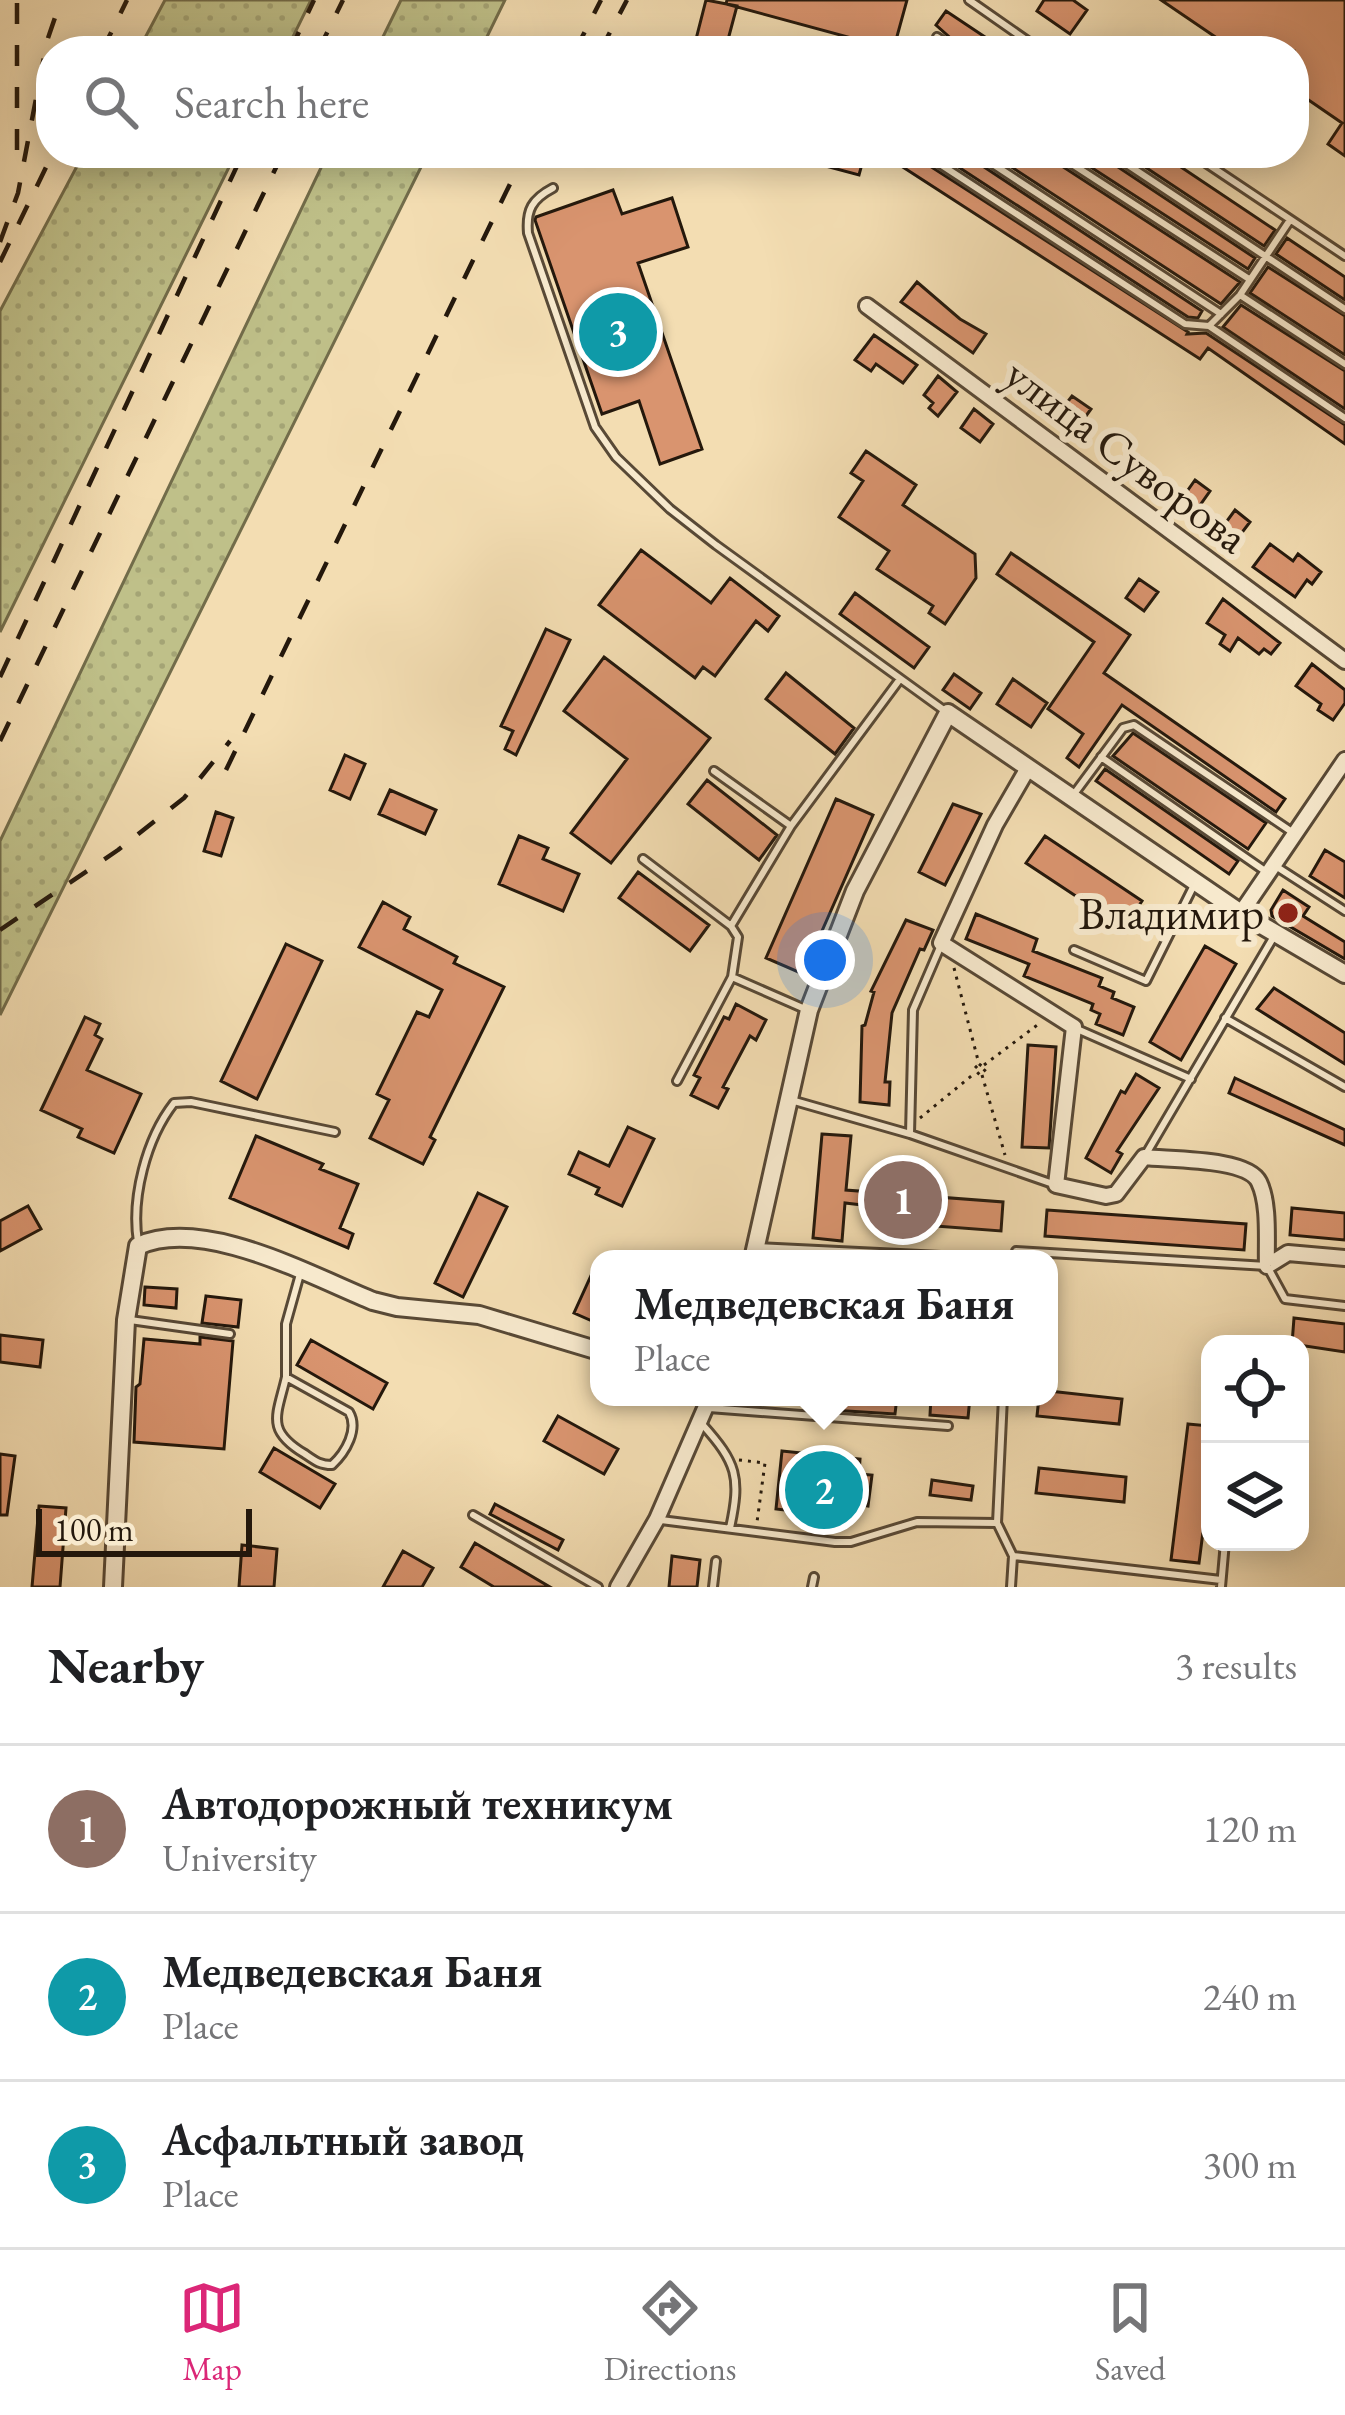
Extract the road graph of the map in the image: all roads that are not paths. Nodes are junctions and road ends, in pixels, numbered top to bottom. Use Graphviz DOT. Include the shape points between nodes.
graph roads {
  1 [pos="968,0"];
  2 [pos="1020,36"];
  3 [pos="946,168"];
  4 [pos="999,168"];
  5 [pos="1078,168"];
  6 [pos="1132,168"];
  7 [pos="1213,168"];
  8 [pos="553,188"];
  9 [pos="1290,220"];
  10 [pos="1264,256"];
  11 [pos="1345,256"];
  12 [pos="1249,279"];
  13 [pos="1240,295"];
  14 [pos="867,306"];
  15 [pos="1345,309"];
  16 [pos="1221,314"];
  17 [pos="1209,326"];
  18 [pos="1345,364"];
  19 [pos="1345,418"];
  20 [pos="1345,661"];
  21 [pos="900,679"];
  22 [pos="948,713"];
  23 [pos="1101,757"];
  24 [pos="1345,760"];
  25 [pos="1028,768"];
  26 [pos="714,771"];
  27 [pos="1073,796"];
  28 [pos="791,826"];
  29 [pos="1295,835"];
  30 [pos="644,859"];
  31 [pos="1271,869"];
  32 [pos="1196,881"];
  33 [pos="1345,911"];
  34 [pos="1241,913"];
  35 [pos="731,926"];
  36 [pos="1276,933"];
  37 [pos="941,943"];
  38 [pos="1074,950"];
  39 [pos="1345,974"];
  40 [pos="732,977"];
  41 [pos="809,1010"];
  42 [pos="1226,1018"];
  43 [pos="1074,1028"];
  44 [pos="1191,1079"];
  45 [pos="677,1082"];
  46 [pos="1345,1087"];
  47 [pos="790,1100"];
  48 [pos="909,1130"];
  49 [pos="334,1132"];
  50 [pos="1144,1157"];
  51 [pos="1056,1185"];
  52 [pos="138,1246"];
  53 [pos="755,1250"];
  54 [pos="1058,1254"];
  55 [pos="1345,1258"];
  56 [pos="1267,1266"];
  57 [pos="301,1272"];
  58 [pos="1345,1306"];
  59 [pos="126,1319"];
  60 [pos="230,1334"];
  61 [pos="590,1348"];
  62 [pos="286,1377"];
  63 [pos="1004,1406"];
  64 [pos="705,1408"];
  65 [pos="948,1426"];
  66 [pos="473,1515"];
  67 [pos="657,1519"];
  68 [pos="997,1523"];
  69 [pos="730,1528"];
  70 [pos="1224,1551"];
  71 [pos="1013,1556"];
  72 [pos="716,1562"];
  73 [pos="814,1576"];
  74 [pos="1221,1583"];
  75 [pos="113,1587"];
  76 [pos="598,1587"];
  77 [pos="619,1587"];
  78 [pos="713,1587"];
  79 [pos="812,1587"];
  80 [pos="1011,1587"];
  1 -- 2 [label="lane"];
  3 -- 17 [label="lane" via="1185,324"];
  4 -- 16 [label="lane"];
  5 -- 12 [label="lane"];
  6 -- 10 [label="lane"];
  7 -- 9 [label="lane"];
  8 -- 21 [label="lane" via="529,208 528,233 604,442 670,509"];
  9 -- 10 [label="lane"];
  9 -- 11 [label="lane"];
  10 -- 12 [label="lane"];
  10 -- 15 [label="lane"];
  12 -- 13 [label="lane"];
  13 -- 16 [label="lane"];
  13 -- 18 [label="lane"];
  14 -- 20 [label="street, улица Суворова"];
  16 -- 17 [label="lane"];
  17 -- 19 [label="lane"];
  21 -- 22 [label="lane"];
  21 -- 28 [label="lane"];
  22 -- 25 [label="street"];
  22 -- 41 [label="street" via="855,890"];
  23 -- 27 [label="lane"];
  23 -- 29 [label="lane" via="1134,725"];
  23 -- 31 [label="lane"];
  24 -- 29 [label="street"];
  25 -- 27 [label="street"];
  25 -- 37 [label="street"];
  26 -- 28 [label="lane"];
  27 -- 32 [label="street"];
  28 -- 35 [label="lane"];
  29 -- 31 [label="street"];
  30 -- 35 [label="lane"];
  31 -- 33 [label="lane"];
  31 -- 34 [label="street"];
  32 -- 34 [label="street"];
  32 -- 38 [label="lane" via="1146,981"];
  34 -- 36 [label="street"];
  35 -- 40 [label="lane" via="738,937"];
  36 -- 39 [label="street"];
  36 -- 42 [label="lane"];
  37 -- 43 [label="street"];
  37 -- 48 [label="lane" via="913,1010"];
  40 -- 41 [label="lane"];
  40 -- 45 [label="lane"];
  41 -- 47 [label="street"];
  42 -- 44 [label="lane"];
  42 -- 46 [label="lane"];
  43 -- 44 [label="lane"];
  43 -- 51 [label="street"];
  44 -- 50 [label="lane"];
  47 -- 48 [label="lane"];
  47 -- 53 [label="street"];
  48 -- 51 [label="lane"];
  49 -- 52 [label="lane" via="174,1103 139,1188"];
  50 -- 51 [label="street" via="1116,1194"];
  50 -- 56 [label="street" via="1241,1166 1255,1175"];
  52 -- 57 [label="street" via="205,1239"];
  52 -- 59 [label="street"];
  54 -- 56 [label="lane"];
  55 -- 56 [label="street" via="1288,1253"];
  56 -- 58 [label="lane" via="1285,1299"];
  57 -- 61 [label="street" via="385,1304 479,1315"];
  57 -- 62 [label="lane" via="286,1324"];
  59 -- 60 [label="lane"];
  59 -- 75 [label="street"];
  62 -- 62 [label="lane" via="277,1432 332,1465 353,1419"];
  63 -- 68 [label="lane"];
  64 -- 65 [label="lane"];
  64 -- 67 [label="street"];
  64 -- 69 [label="lane" via="737,1475"];
  66 -- 76 [label="lane"];
  67 -- 69 [label="lane"];
  67 -- 77 [label="street"];
  68 -- 69 [label="lane" via="917,1522 851,1542"];
  68 -- 71 [label="lane"];
  70 -- 74 [label="lane"];
  71 -- 74 [label="lane"];
  71 -- 80 [label="lane"];
  72 -- 78 [label="lane"];
  73 -- 79 [label="lane"];
}
